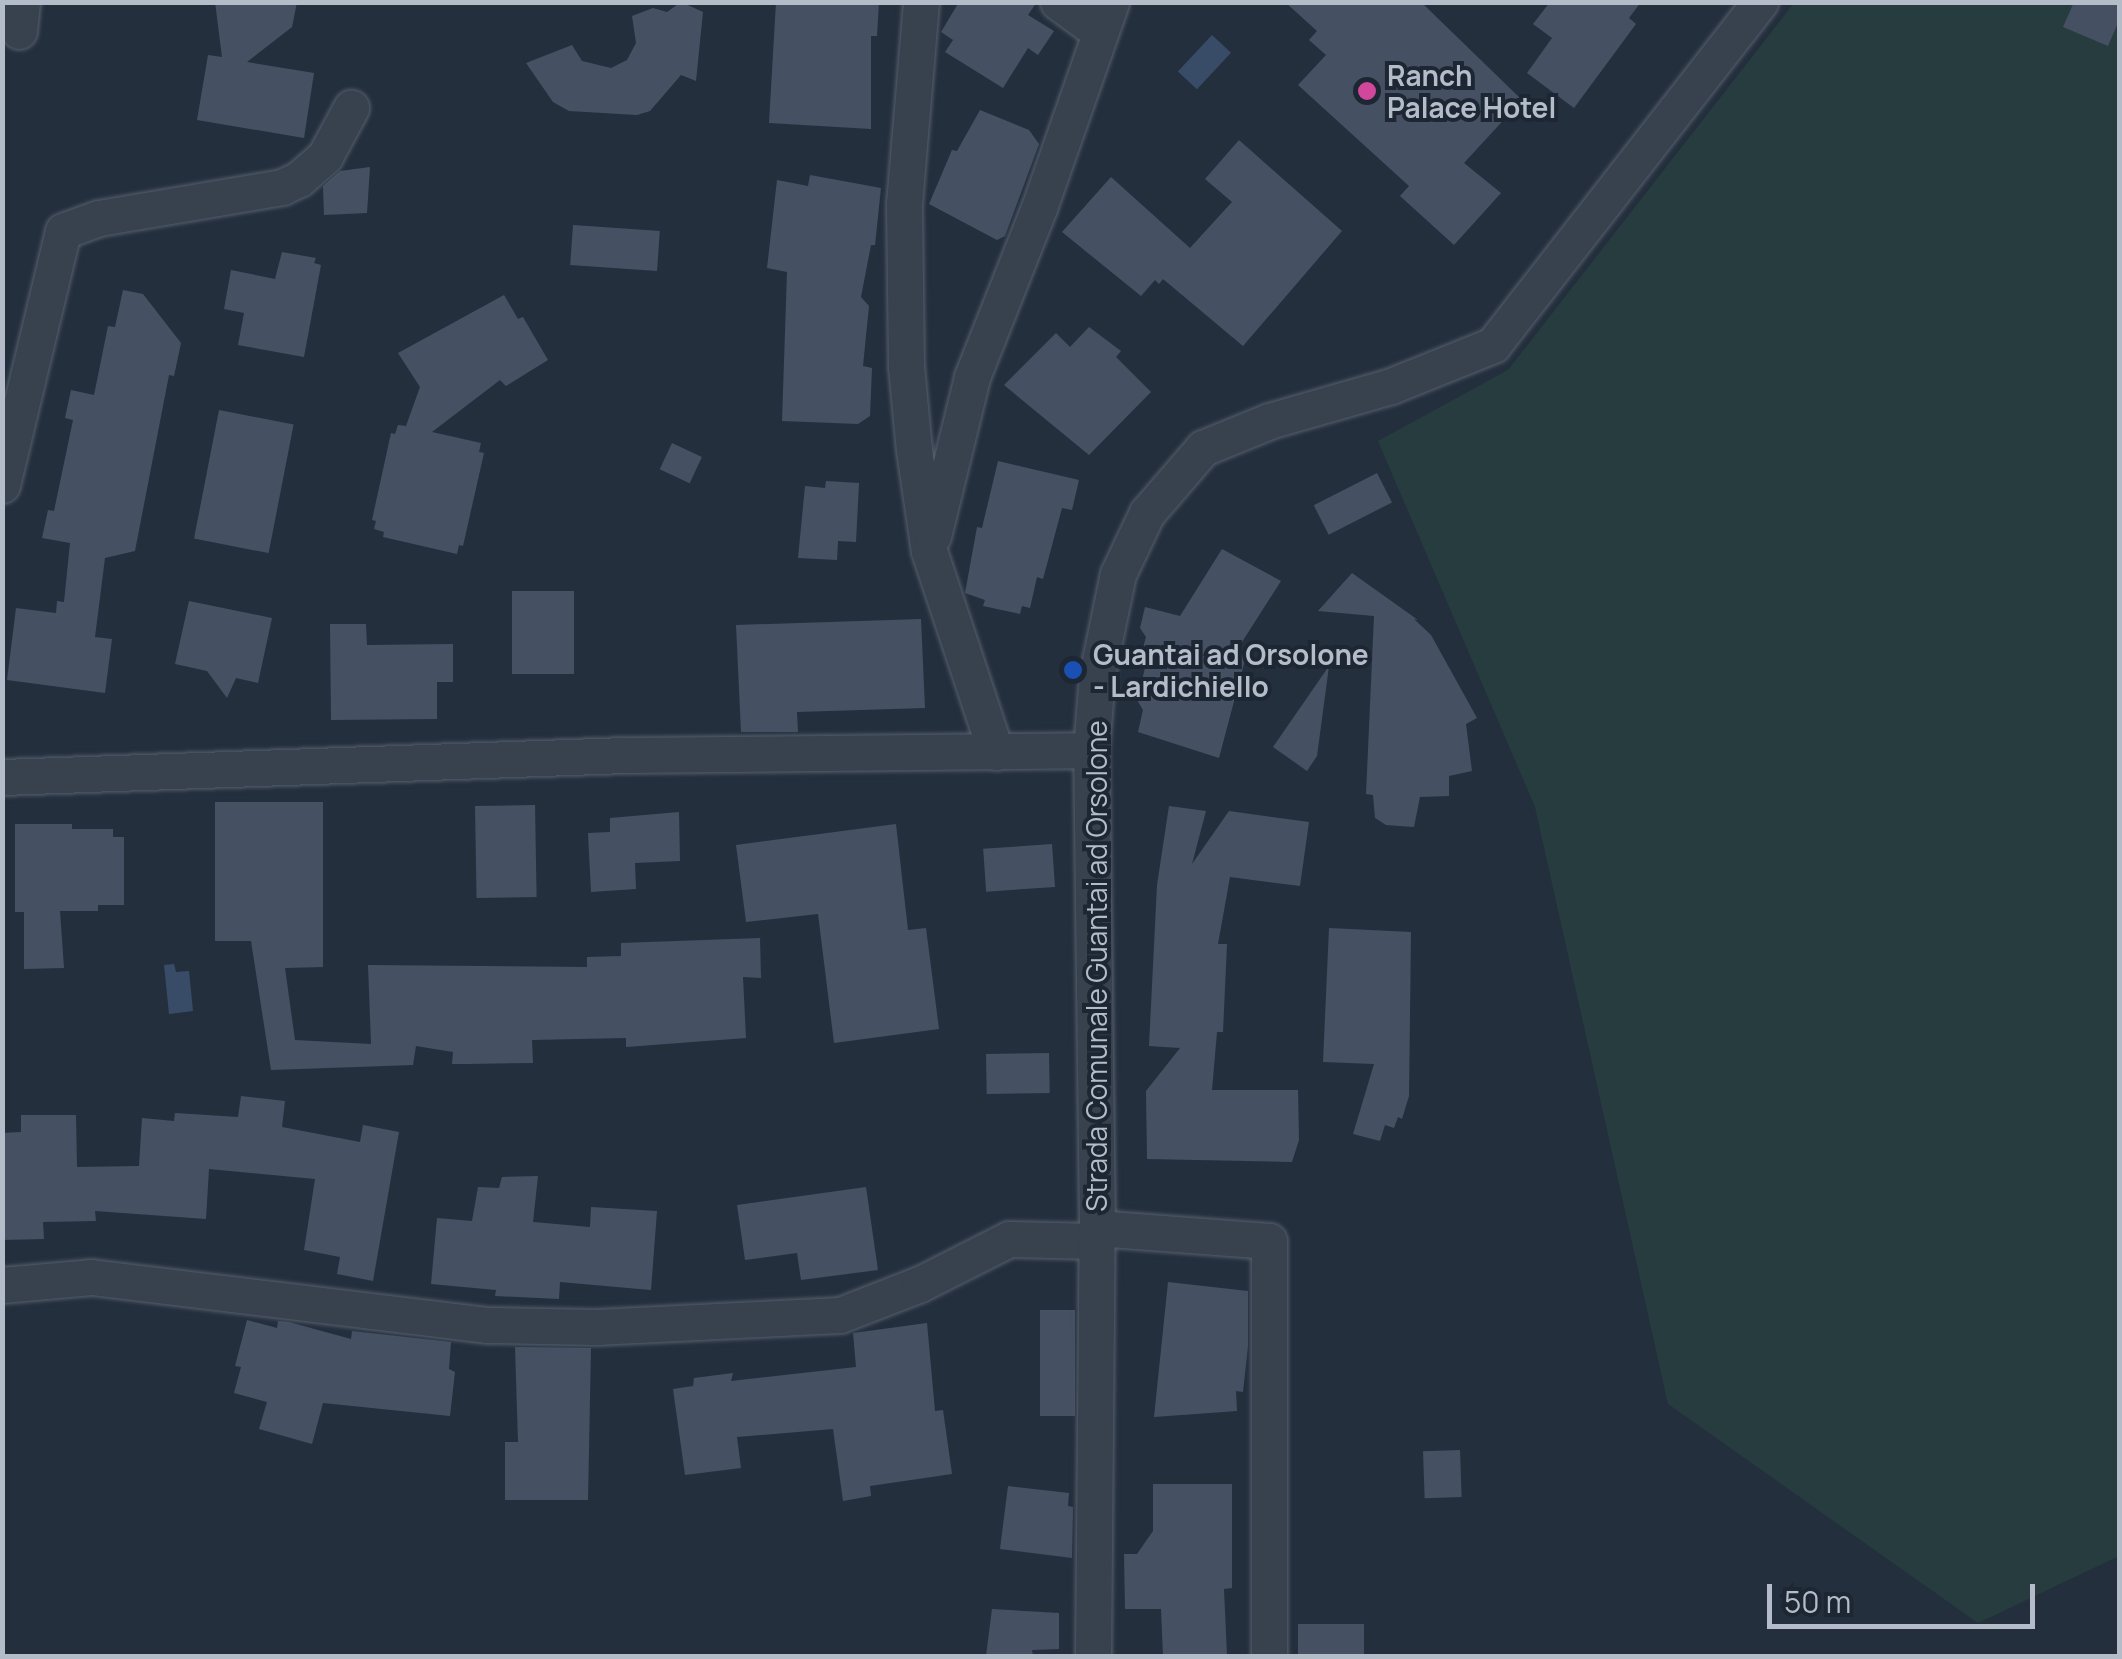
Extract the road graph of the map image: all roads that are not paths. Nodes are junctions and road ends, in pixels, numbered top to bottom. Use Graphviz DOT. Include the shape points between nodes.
graph roads {
  1 [pos="921,2"];
  2 [pos="1058,2"];
  3 [pos="1760,2"];
  4 [pos="1105,17"];
  5 [pos="351,108"];
  6 [pos="2,485"];
  7 [pos="929,552"];
  8 [pos="1091,750"];
  9 [pos="996,752"];
  10 [pos="2,777"];
  11 [pos="1096,1234"];
  12 [pos="2,1285"];
  13 [pos="1094,1656"];
  14 [pos="1268,1656"];
  1 -- 7 [label="street" via="904,203 906,366"];
  2 -- 4 [label="street"];
  3 -- 8 [label="street, Strada Comunale Guantai ad Orsolone" via="1493,345 1204,448 1147,513 1118,574"];
  4 -- 7 [label="street" via="972,377"];
  5 -- 6 [label="street" via="325,156 299,180 99,218 63,232"];
  7 -- 9 [label="street"];
  8 -- 9 [label="street"];
  8 -- 11 [label="street, Strada Comunale Guantai ad Orsolone"];
  9 -- 10 [label="street" via="625,755"];
  11 -- 12 [label="street" via="1009,1239 840,1316 596,1327 468,1323 91,1276"];
  11 -- 13 [label="street, Strada Comunale Guantai ad Orsolone"];
  11 -- 14 [label="street" via="1269,1241"];
}
